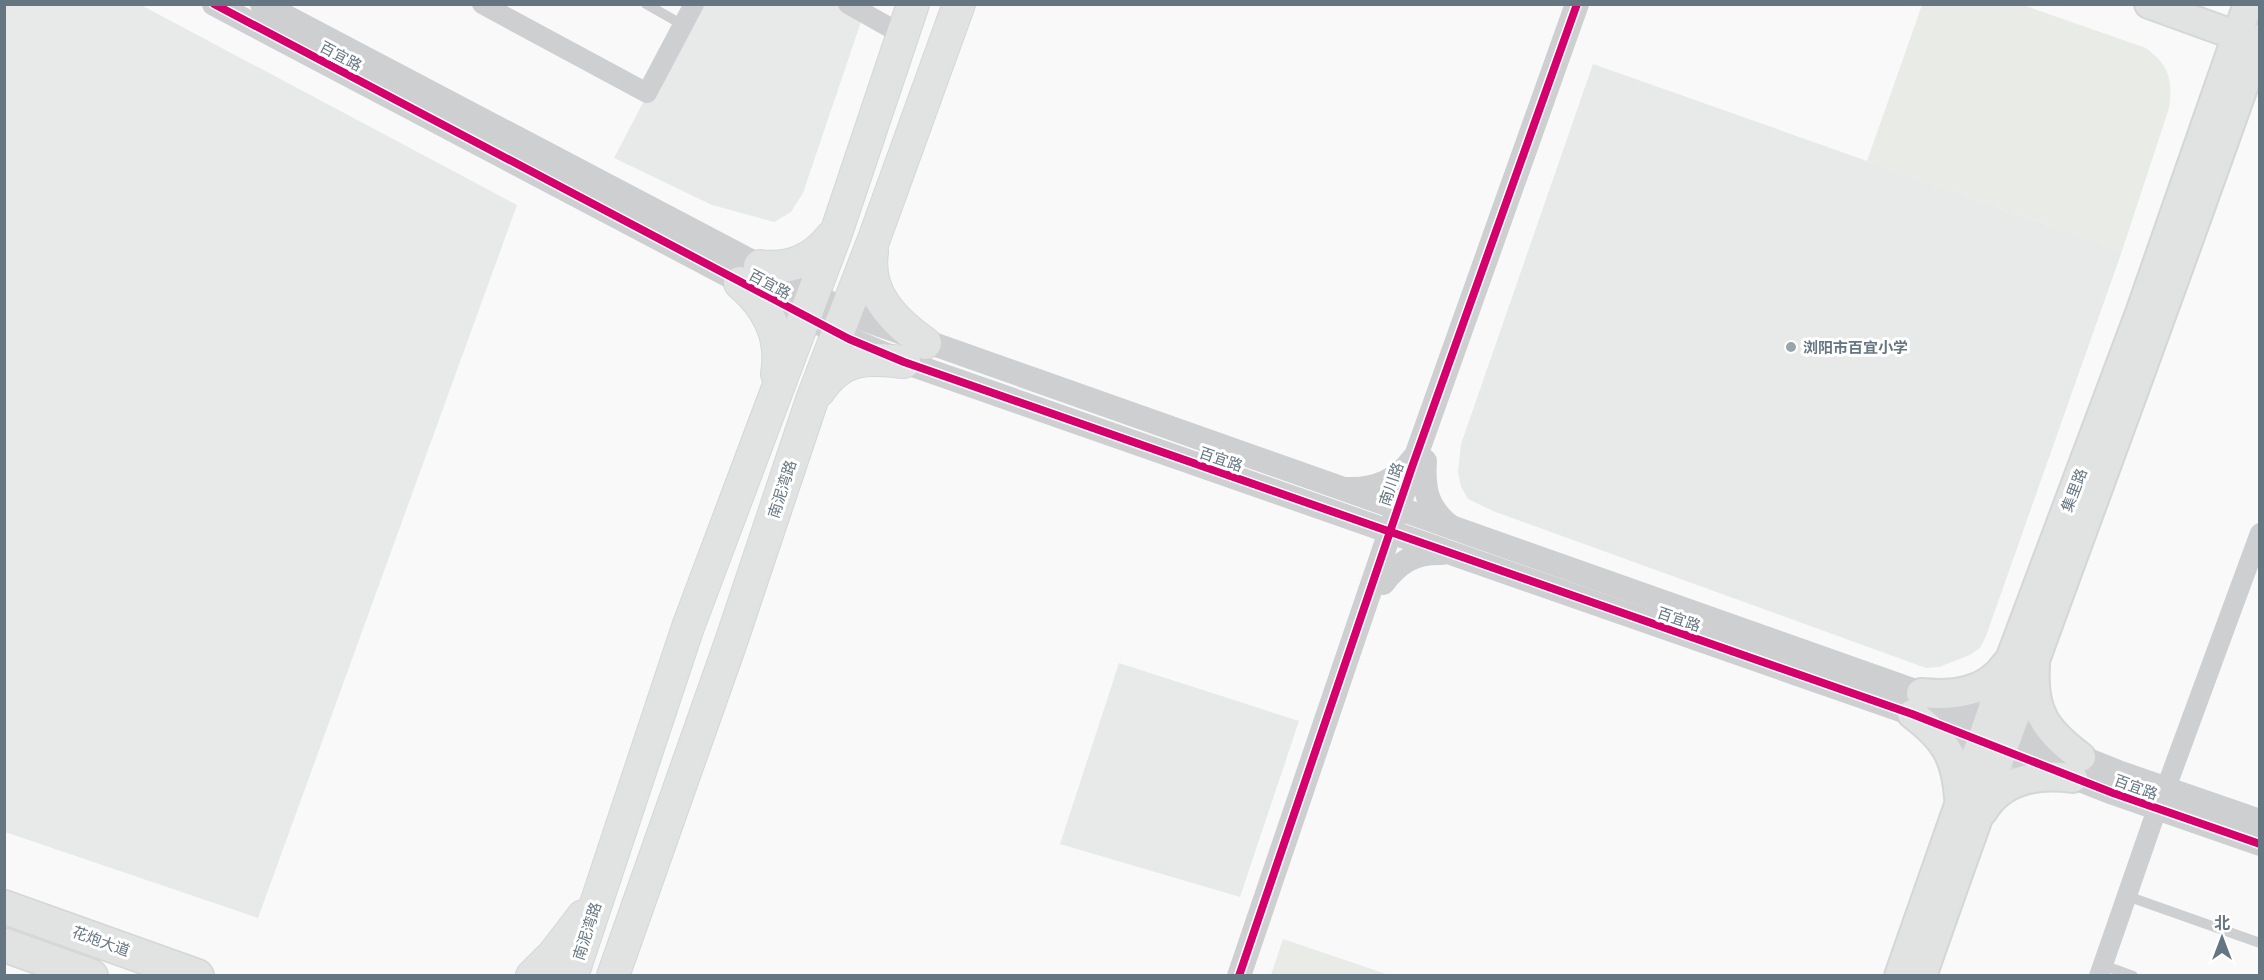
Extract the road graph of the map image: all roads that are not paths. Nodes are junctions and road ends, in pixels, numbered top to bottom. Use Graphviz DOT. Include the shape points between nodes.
graph roads {
  1 [pos="214,4"];
  2 [pos="262,4"];
  3 [pos="482,4"];
  4 [pos="646,4"];
  5 [pos="694,4"];
  6 [pos="848,4"];
  7 [pos="913,4"];
  8 [pos="959,4"];
  9 [pos="1577,4"];
  10 [pos="1589,4"];
  11 [pos="2248,7"];
  12 [pos="2162,9"];
  13 [pos="683,25"];
  14 [pos="903,35"];
  15 [pos="2253,40"];
  16 [pos="2259,73"];
  17 [pos="2224,105"];
  18 [pos="837,231"];
  19 [pos="874,239"];
  20 [pos="750,274"];
  21 [pos="808,305"];
  22 [pos="842,322"];
  23 [pos="915,353"];
  24 [pos="774,392"];
  25 [pos="810,405"];
  26 [pos="1420,458"];
  27 [pos="1336,488"];
  28 [pos="1402,511"];
  29 [pos="1334,514"];
  30 [pos="1455,530"];
  31 [pos="2259,533"];
  32 [pos="1394,535"];
  33 [pos="1446,553"];
  34 [pos="2256,555"];
  35 [pos="1377,585"];
  36 [pos="2024,654"];
  37 [pos="1916,704"];
  38 [pos="1995,735"];
  39 [pos="2077,767"];
  40 [pos="2161,798"];
  41 [pos="1967,812"];
  42 [pos="2259,821"];
  43 [pos="2259,844"];
  44 [pos="601,887"];
  45 [pos="2127,896"];
  46 [pos="641,897"];
  47 [pos="4,907"];
  48 [pos="2259,943"];
  49 [pos="4,945"];
  50 [pos="2101,970"];
  51 [pos="91,975"];
  52 [pos="197,975"];
  53 [pos="532,975"];
  54 [pos="572,975"];
  55 [pos="613,975"];
  56 [pos="633,975"];
  57 [pos="1239,975"];
  58 [pos="1252,975"];
  59 [pos="1899,975"];
  60 [pos="1922,975"];
  61 [pos="2133,975"];
  1 -- 20 [label="street, 百宜路"];
  2 -- 20 [label="street, 百宜路"];
  3 -- 13 [label="street" via="647,93"];
  4 -- 13 [label="lane"];
  5 -- 13 [label="street"];
  6 -- 14 [label="street"];
  7 -- 14 [label="main road, 南泥湾路"];
  8 -- 19 [label="main road, 南泥湾路"];
  9 -- 26 [label="street, 南川路"];
  10 -- 26 [label="street, 南川路"];
  11 -- 15 [label="main road, 集里路"];
  12 -- 15 [label="main road"];
  12 -- 17 [label="main road" via="2191,26 2210,54"];
  14 -- 18 [label="main road, 南泥湾路"];
  15 -- 17 [label="main road, 集里路"];
  16 -- 17 [label="main road"];
  17 -- 36 [label="main road, 集里路" via="2140,314"];
  18 -- 20 [label="main road" via="816,254 802,262"];
  18 -- 21 [label="main road, 南泥湾路"];
  19 -- 22 [label="main road, 南泥湾路"];
  19 -- 23 [label="main road" via="872,275 881,302 898,322"];
  20 -- 21 [label="street, 百宜路"];
  20 -- 24 [label="main road" via="774,330 778,366"];
  21 -- 22 [label="street, 百宜路"];
  21 -- 24 [label="main road, 南泥湾路"];
  22 -- 23 [label="street, 百宜路"];
  22 -- 25 [label="main road, 南泥湾路"];
  23 -- 25 [label="main road" via="846,364"];
  23 -- 27 [label="street, 百宜路"];
  23 -- 29 [label="street, 百宜路"];
  24 -- 44 [label="main road, 南泥湾路" via="688,627"];
  25 -- 46 [label="main road, 南泥湾路"];
  26 -- 27 [label="street" via="1380,485"];
  26 -- 28 [label="street, 南川路"];
  26 -- 30 [label="street" via="1429,504"];
  27 -- 28 [label="street, 百宜路"];
  28 -- 30 [label="street, 百宜路"];
  28 -- 32 [label="street, 南川路"];
  29 -- 32 [label="street, 百宜路"];
  29 -- 35 [label="street" via="1358,533 1366,545"];
  30 -- 37 [label="street, 百宜路"];
  31 -- 34 [label="street"];
  32 -- 33 [label="street, 百宜路"];
  32 -- 35 [label="street, 南川路"];
  33 -- 35 [label="street" via="1412,557"];
  33 -- 37 [label="street, 百宜路"];
  34 -- 40 [label="street"];
  35 -- 57 [label="street, 南川路"];
  35 -- 58 [label="street, 南川路"];
  36 -- 37 [label="main road" via="1988,683 1971,691 1937,694"];
  36 -- 38 [label="main road, 集里路"];
  36 -- 39 [label="main road" via="2044,721"];
  37 -- 38 [label="street, 百宜路"];
  37 -- 41 [label="main road" via="1948,751"];
  38 -- 39 [label="street, 百宜路"];
  38 -- 41 [label="main road, 集里路"];
  39 -- 40 [label="street, 百宜路"];
  39 -- 41 [label="main road" via="2014,783 1986,806"];
  40 -- 42 [label="street, 百宜路"];
  40 -- 43 [label="street, 百宜路"];
  40 -- 45 [label="street"];
  41 -- 59 [label="main road, 集里路"];
  41 -- 60 [label="main road, 集里路"];
  44 -- 53 [label="main road" via="571,933"];
  44 -- 54 [label="main road, 南泥湾路"];
  45 -- 48 [label="lane"];
  45 -- 50 [label="street"];
  46 -- 55 [label="main road, 南泥湾路"];
  46 -- 56 [label="main road"];
  47 -- 52 [label="highway, 花炮大道"];
  49 -- 51 [label="highway"];
  50 -- 61 [label="lane"];
}
